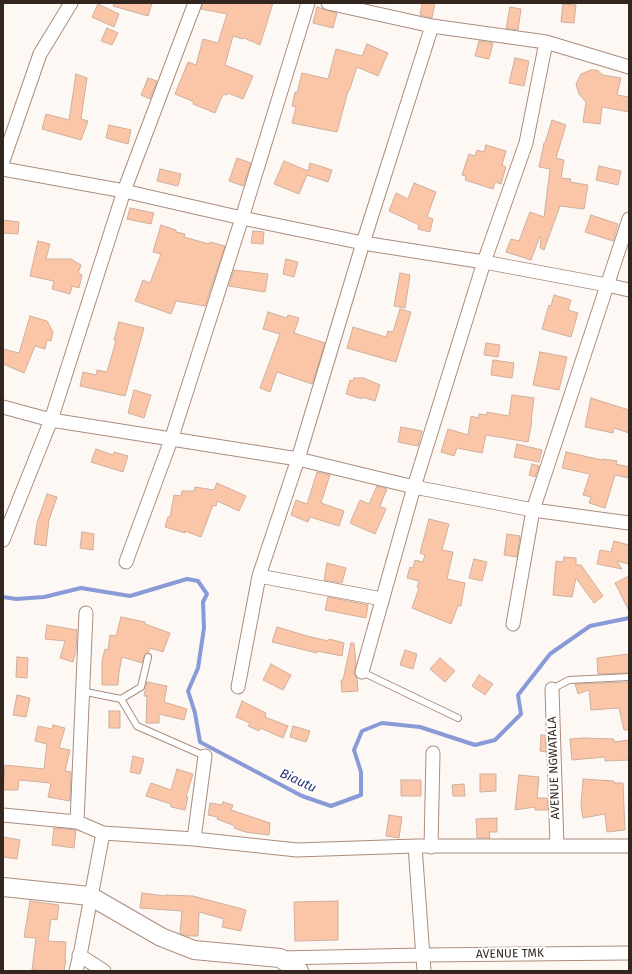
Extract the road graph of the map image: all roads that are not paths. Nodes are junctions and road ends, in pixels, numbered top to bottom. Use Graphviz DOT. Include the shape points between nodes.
graph roads {
  1 [pos="71,3"];
  2 [pos="195,3"];
  3 [pos="308,3"];
  4 [pos="328,3"];
  5 [pos="432,26"];
  6 [pos="546,42"];
  7 [pos="629,67"];
  8 [pos="3,161"];
  9 [pos="3,169"];
  10 [pos="124,192"];
  11 [pos="242,218"];
  12 [pos="629,219"];
  13 [pos="363,243"];
  14 [pos="484,262"];
  15 [pos="607,285"];
  16 [pos="629,290"];
  17 [pos="3,408"];
  18 [pos="51,420"];
  19 [pos="171,440"];
  20 [pos="298,459"];
  21 [pos="414,487"];
  22 [pos="534,510"];
  23 [pos="629,523"];
  24 [pos="3,540"];
  25 [pos="126,562"];
  26 [pos="259,576"];
  27 [pos="382,599"];
  28 [pos="86,613"];
  29 [pos="514,624"];
  30 [pos="148,657"];
  31 [pos="362,672"];
  32 [pos="629,677"];
  33 [pos="238,687"];
  34 [pos="552,689"];
  35 [pos="81,691"];
  36 [pos="121,699"];
  37 [pos="458,718"];
  38 [pos="433,753"];
  39 [pos="205,756"];
  40 [pos="3,815"];
  41 [pos="77,822"];
  42 [pos="103,833"];
  43 [pos="194,839"];
  44 [pos="415,846"];
  45 [pos="557,846"];
  46 [pos="629,846"];
  47 [pos="431,847"];
  48 [pos="3,887"];
  49 [pos="90,896"];
  50 [pos="629,953"];
  51 [pos="79,955"];
  52 [pos="423,955"];
  53 [pos="280,958"];
  54 [pos="76,971"];
  55 [pos="104,971"];
  56 [pos="299,971"];
  57 [pos="424,971"];
  1 -- 8 [label="street" via="40,54"];
  2 -- 10 [label="street"];
  3 -- 11 [label="street"];
  4 -- 5 [label="street"];
  5 -- 6 [label="street"];
  5 -- 13 [label="street"];
  6 -- 7 [label="street"];
  6 -- 14 [label="street" via="526,143"];
  9 -- 10 [label="street"];
  10 -- 11 [label="street"];
  10 -- 18 [label="street"];
  11 -- 13 [label="street"];
  11 -- 19 [label="street"];
  12 -- 15 [label="street"];
  13 -- 14 [label="street"];
  13 -- 20 [label="street"];
  14 -- 15 [label="street"];
  14 -- 21 [label="street"];
  15 -- 16 [label="street"];
  15 -- 22 [label="street"];
  17 -- 18 [label="street"];
  18 -- 19 [label="street"];
  18 -- 24 [label="street"];
  19 -- 20 [label="street"];
  19 -- 25 [label="street"];
  20 -- 21 [label="street"];
  20 -- 26 [label="street"];
  21 -- 22 [label="street"];
  21 -- 27 [label="street"];
  22 -- 23 [label="street"];
  22 -- 29 [label="street"];
  26 -- 27 [label="street"];
  26 -- 33 [label="street"];
  27 -- 31 [label="street"];
  28 -- 35 [label="street"];
  30 -- 36 [label="lane" via="141,687"];
  31 -- 37 [label="lane"];
  32 -- 34 [label="lane" via="569,680"];
  34 -- 45 [label="street, AVENUE NGWATALA"];
  35 -- 36 [label="lane"];
  35 -- 41 [label="street"];
  36 -- 39 [label="lane" via="137,726"];
  38 -- 47 [label="street"];
  39 -- 43 [label="street"];
  40 -- 41 [label="street"];
  41 -- 42 [label="street"];
  42 -- 43 [label="street"];
  42 -- 49 [label="street"];
  43 -- 44 [label="street" via="296,850"];
  44 -- 47 [label="street"];
  44 -- 52 [label="street"];
  45 -- 46 [label="street"];
  45 -- 47 [label="street"];
  48 -- 49 [label="street"];
  49 -- 51 [label="street"];
  49 -- 53 [label="street" via="161,938 194,950"];
  50 -- 52 [label="street, AVENUE TMK"];
  51 -- 54 [label="street"];
  51 -- 55 [label="street"];
  52 -- 53 [label="street, AVENUE TMK"];
  52 -- 57 [label="street"];
  53 -- 56 [label="street"];
}
